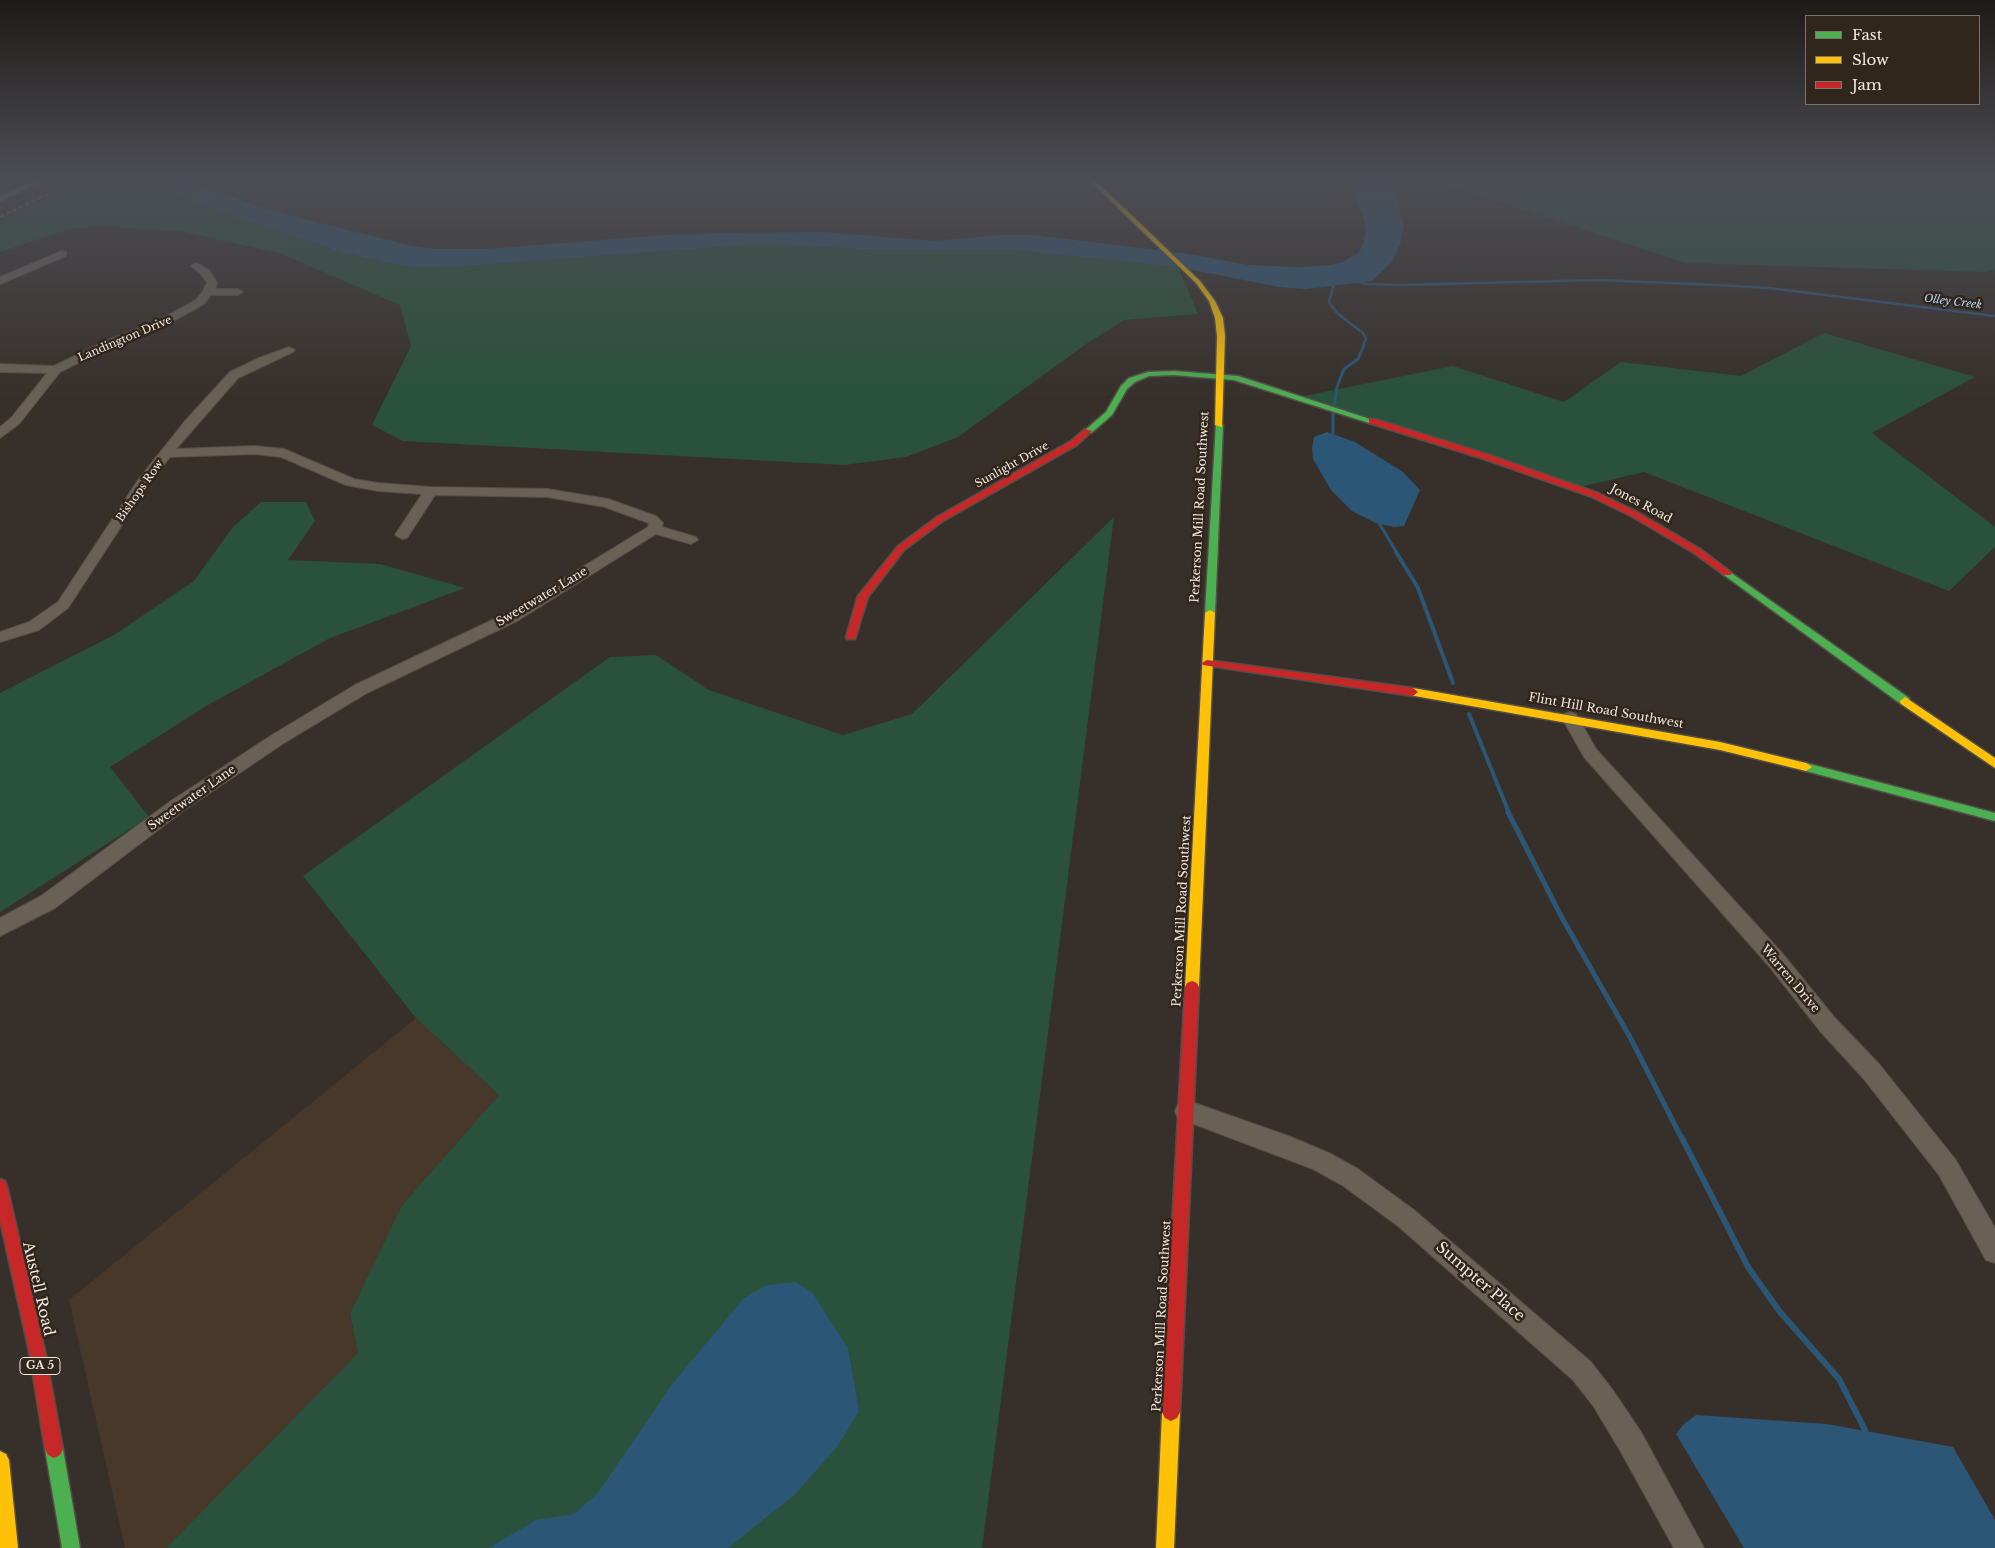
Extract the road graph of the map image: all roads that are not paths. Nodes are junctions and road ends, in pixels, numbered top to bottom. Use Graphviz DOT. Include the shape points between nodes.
graph roads {
  1 [pos="1168,253"];
  2 [pos="62,254"];
  3 [pos="196,266"];
  4 [pos="0,281"];
  5 [pos="208,292"];
  6 [pos="238,292"];
  7 [pos="289,350"];
  8 [pos="0,368"];
  9 [pos="56,370"];
  10 [pos="1221,376"];
  11 [pos="0,434"];
  12 [pos="167,453"];
  13 [pos="431,491"];
  14 [pos="654,529"];
  15 [pos="402,535"];
  16 [pos="691,540"];
  17 [pos="0,637"];
  18 [pos="851,637"];
  19 [pos="1207,663"];
  20 [pos="1570,718"];
  21 [pos="1995,764"];
  22 [pos="1995,816"];
  23 [pos="0,928"];
  24 [pos="1186,1111"];
  25 [pos="0,1186"];
  26 [pos="1995,1251"];
  27 [pos="0,1460"];
  28 [pos="9,1548"];
  29 [pos="71,1548"];
  30 [pos="1164,1548"];
  31 [pos="1690,1548"];
  1 -- 10 [label="street, Perkerson Mill Road Southwest" via="1198,282 1212,301 1219,318"];
  2 -- 4 [label="street"];
  3 -- 5 [label="street" via="210,278 212,283"];
  5 -- 6 [label="street"];
  5 -- 9 [label="street, Landington Drive" via="200,302 183,313 112,342"];
  7 -- 12 [label="street, Bishops Row" via="234,375"];
  8 -- 9 [label="street"];
  9 -- 11 [label="street, Landington Drive"];
  10 -- 18 [label="street, Sunlight Drive" via="1148,374 1132,380 1109,413 1074,443 940,519 901,548 864,596"];
  10 -- 19 [label="street, Perkerson Mill Road Southwest"];
  10 -- 21 [label="street, Jones Road" via="1285,392 1447,443 1595,495 1634,514 1705,556"];
  12 -- 13 [label="street" via="284,452 351,482"];
  12 -- 17 [label="street, Bishops Row" via="143,483 63,606 34,626"];
  13 -- 14 [label="street" via="547,493 584,498 651,519 656,523"];
  13 -- 15 [label="street"];
  14 -- 16 [label="street"];
  14 -- 23 [label="street, Sweetwater Lane" via="512,617 361,689 328,709 177,806 48,902"];
  19 -- 20 [label="street, Flint Hill Road Southwest" via="1378,686"];
  19 -- 24 [label="street, Perkerson Mill Road Southwest"];
  20 -- 22 [label="street, Flint Hill Road Southwest" via="1787,762"];
  20 -- 26 [label="street, Warren Drive" via="1590,753 1871,1071 1947,1167"];
  24 -- 30 [label="street, Perkerson Mill Road Southwest"];
  24 -- 31 [label="street, Sumpter Place" via="1321,1161 1378,1196 1414,1224 1582,1371 1630,1442"];
  25 -- 29 [label="street, Austell Road / GA 5" via="37,1352"];
  27 -- 28 [label="street"];
}
